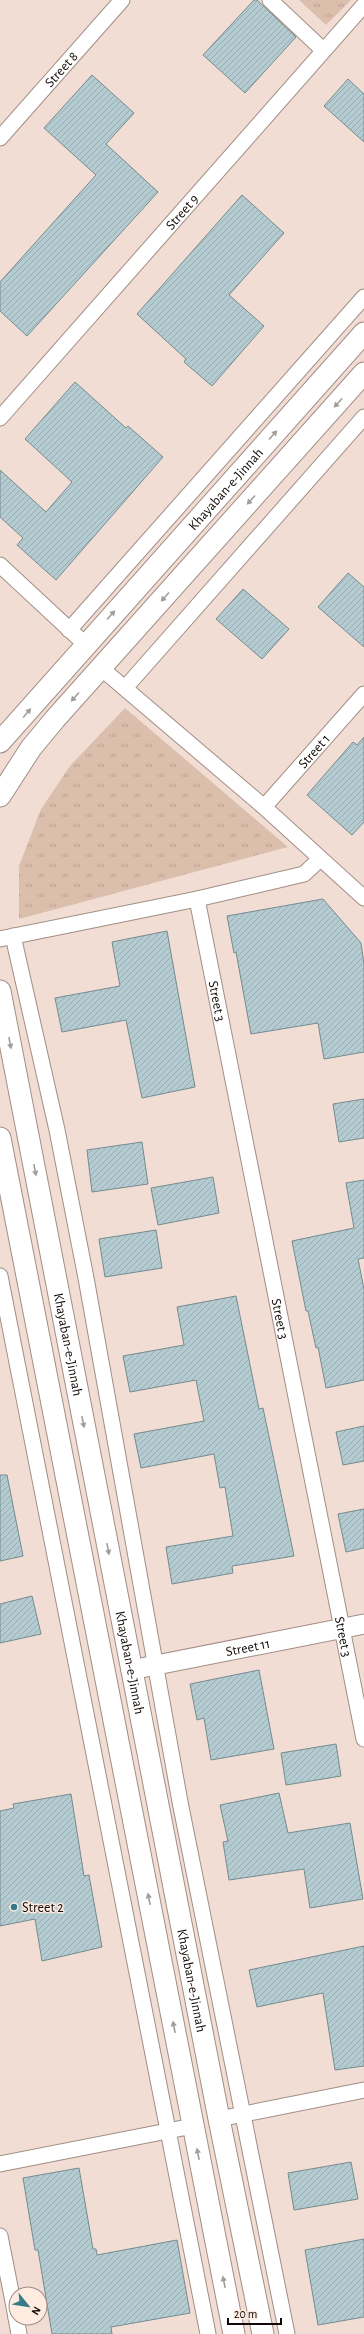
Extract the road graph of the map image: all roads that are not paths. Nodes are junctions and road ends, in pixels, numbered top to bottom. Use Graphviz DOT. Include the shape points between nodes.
graph roads {
  1 [pos="122,0"];
  2 [pos="270,0"];
  3 [pos="364,5"];
  4 [pos="323,50"];
  5 [pos="0,138"];
  6 [pos="364,297"];
  7 [pos="364,333"];
  8 [pos="364,374"];
  9 [pos="364,417"];
  10 [pos="0,418"];
  11 [pos="0,565"];
  12 [pos="70,630"];
  13 [pos="85,644"];
  14 [pos="101,668"];
  15 [pos="125,688"];
  16 [pos="364,694"];
  17 [pos="0,742"];
  18 [pos="0,796"];
  19 [pos="264,807"];
  20 [pos="320,859"];
  21 [pos="197,898"];
  22 [pos="364,898"];
  23 [pos="6,938"];
  24 [pos="0,991"];
  25 [pos="0,1138"];
  26 [pos="0,1276"];
  27 [pos="364,1624"];
  28 [pos="342,1628"];
  29 [pos="156,1665"];
  30 [pos="131,1670"];
  31 [pos="364,1739"];
  32 [pos="364,2090"];
  33 [pos="243,2114"];
  34 [pos="219,2119"];
  35 [pos="193,2126"];
  36 [pos="168,2131"];
  37 [pos="0,2164"];
  38 [pos="0,2236"];
  39 [pos="10,2286"];
  40 [pos="208,2334"];
  41 [pos="234,2334"];
  42 [pos="262,2334"];
  43 [pos="287,2334"];
  1 -- 5 [label="street, Street 8"];
  2 -- 4 [label="street"];
  3 -- 4 [label="street, Street 9"];
  4 -- 10 [label="street, Street 9"];
  6 -- 12 [label="street"];
  13 -- 7 [label="main road, Khayaban-e-Jinnah, one-way"];
  8 -- 14 [label="main road, Khayaban-e-Jinnah, one-way"];
  9 -- 15 [label="street"];
  11 -- 12 [label="street"];
  12 -- 13 [label="street"];
  17 -- 13 [label="main road, Khayaban-e-Jinnah, one-way" via="22,720"];
  14 -- 15 [label="street"];
  14 -- 18 [label="main road, Khayaban-e-Jinnah, one-way" via="31,748"];
  15 -- 19 [label="street"];
  16 -- 19 [label="street, Street 1"];
  19 -- 20 [label="street"];
  20 -- 21 [label="street" via="304,874"];
  20 -- 22 [label="street"];
  21 -- 23 [label="street"];
  21 -- 28 [label="street, Street 3"];
  23 -- 29 [label="street" via="57,1130"];
  24 -- 30 [label="main road, Khayaban-e-Jinnah, one-way"];
  35 -- 25 [label="main road, Khayaban-e-Jinnah, one-way"];
  26 -- 36 [label="street"];
  27 -- 28 [label="street, Street 11"];
  28 -- 29 [label="street, Street 11"];
  28 -- 31 [label="street, Street 3"];
  29 -- 30 [label="street, Street 11"];
  29 -- 33 [label="street" via="182,1810"];
  30 -- 34 [label="main road, Khayaban-e-Jinnah"];
  32 -- 33 [label="street"];
  33 -- 34 [label="street"];
  33 -- 43 [label="street"];
  34 -- 42 [label="main road, Khayaban-e-Jinnah"];
  35 -- 36 [label="street"];
  41 -- 35 [label="main road, Khayaban-e-Jinnah, one-way"];
  36 -- 37 [label="street"];
  36 -- 40 [label="street"];
  38 -- 39 [label="street"];
}
